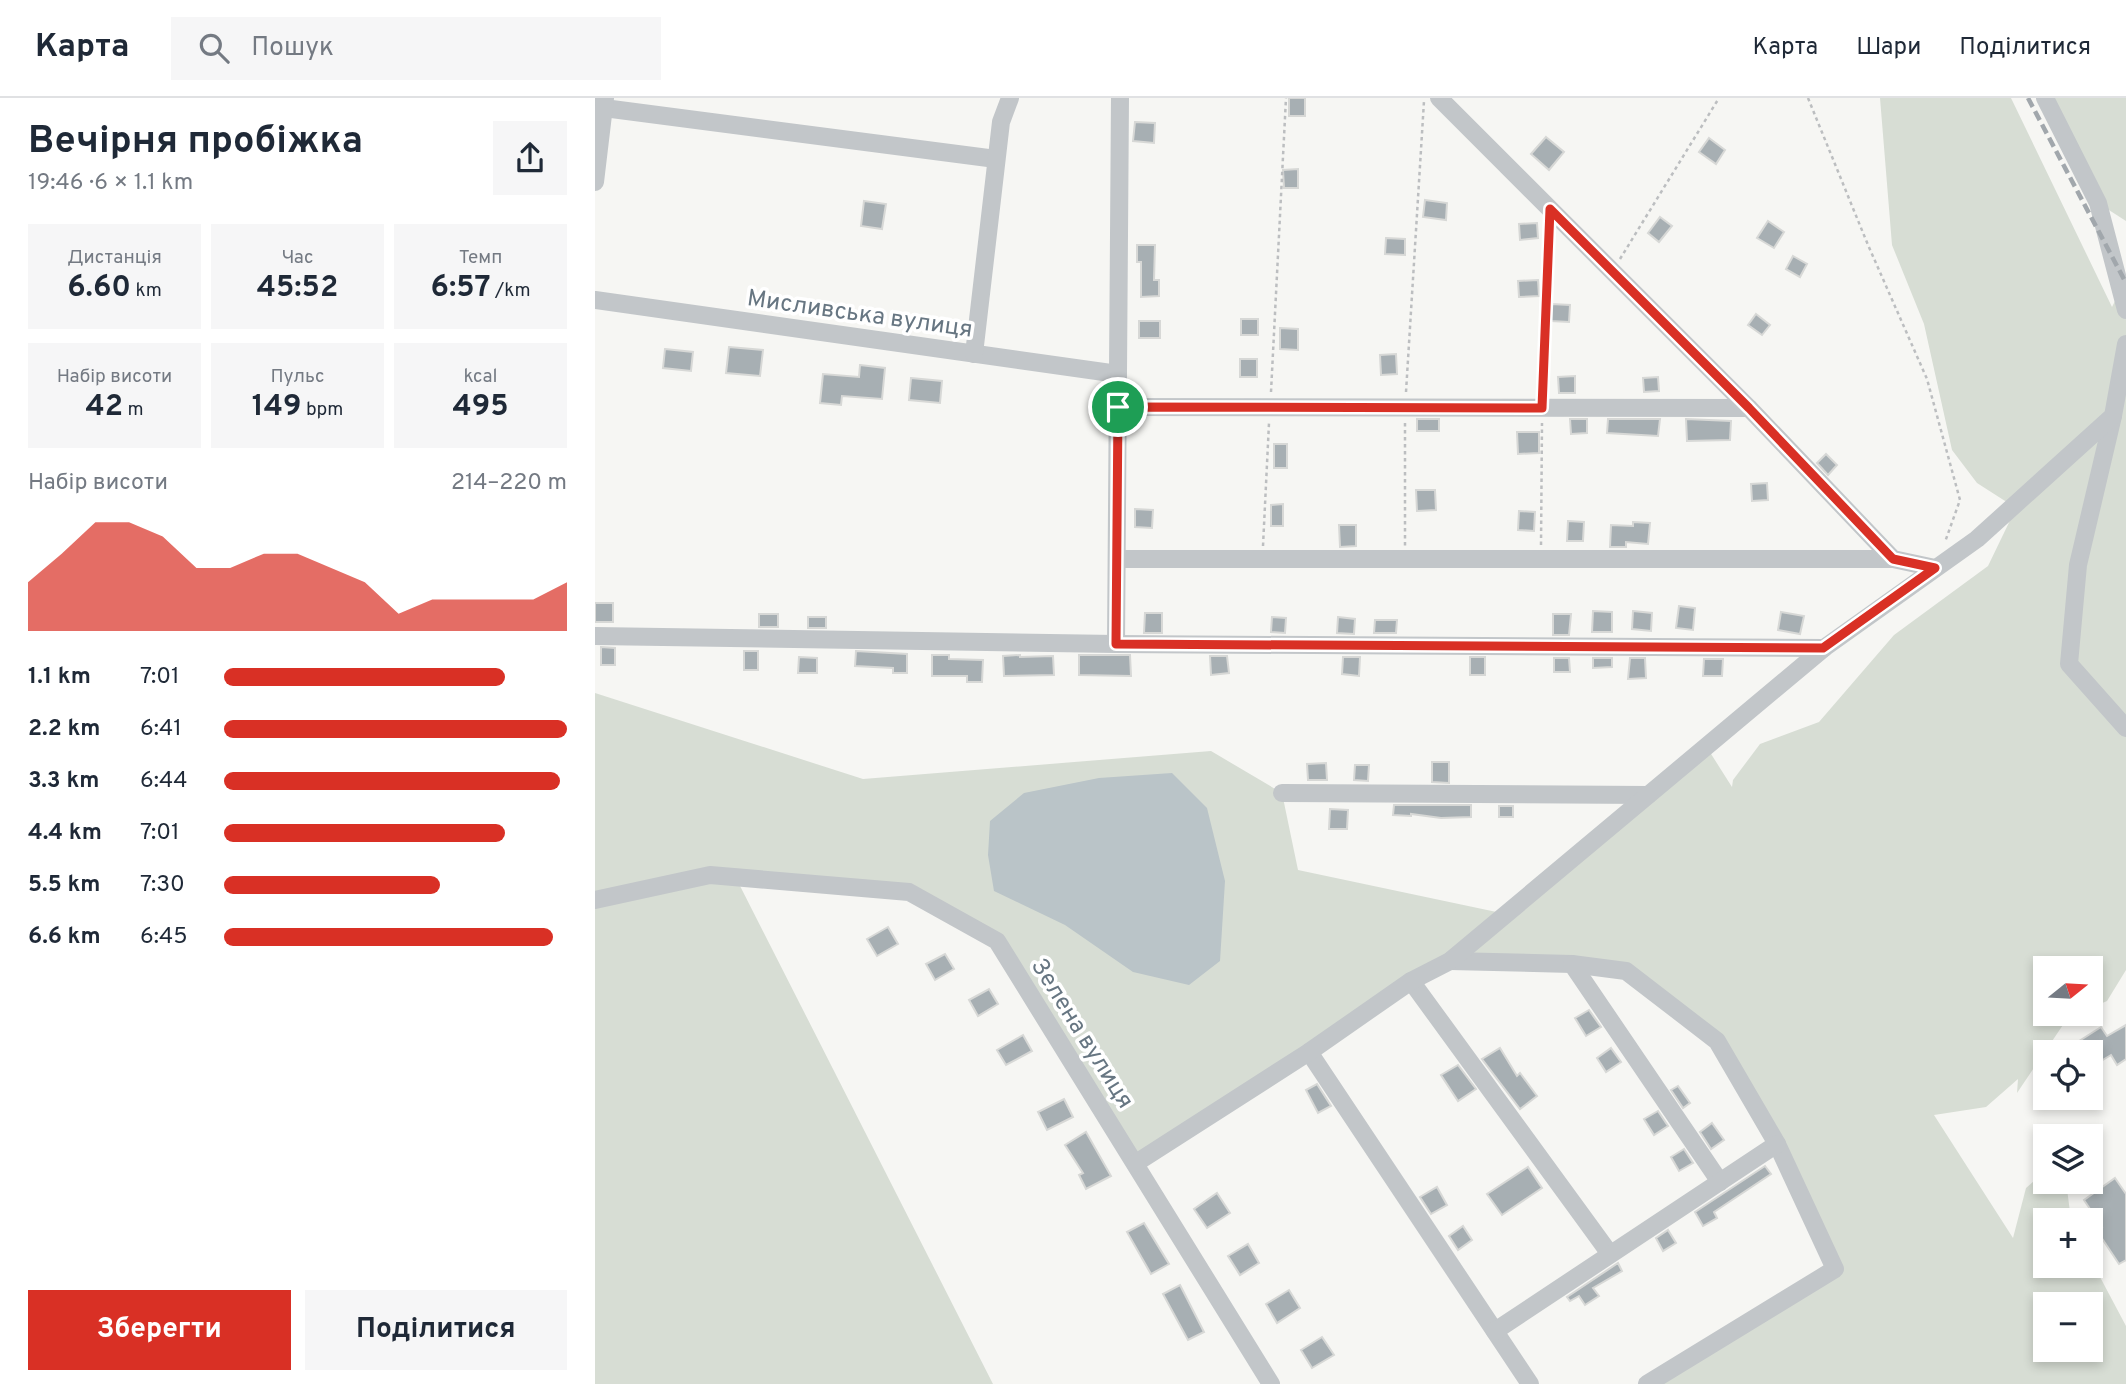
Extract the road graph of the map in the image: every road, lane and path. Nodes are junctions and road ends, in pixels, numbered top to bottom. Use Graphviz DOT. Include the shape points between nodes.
graph roads {
  1 [pos="1010,98"];
  2 [pos="1120,98"];
  3 [pos="1286,98"];
  4 [pos="1424,98"];
  5 [pos="1439,98"];
  6 [pos="1719,98"];
  7 [pos="1808,98"];
  8 [pos="2045,98"];
  9 [pos="601,103"];
  10 [pos="996,159"];
  11 [pos="595,182"];
  12 [pos="1550,209"];
  13 [pos="1612,271"];
  14 [pos="595,300"];
  15 [pos="2126,310"];
  16 [pos="2126,344"];
  17 [pos="974,354"];
  18 [pos="1118,374"];
  19 [pos="1118,407"];
  20 [pos="1270,407"];
  21 [pos="1405,407"];
  22 [pos="1542,408"];
  23 [pos="1749,408"];
  24 [pos="2113,416"];
  25 [pos="1117,559"];
  26 [pos="1262,559"];
  27 [pos="1405,559"];
  28 [pos="1541,559"];
  29 [pos="1893,559"];
  30 [pos="1935,568"];
  31 [pos="595,636"];
  32 [pos="1116,644"];
  33 [pos="1823,648"];
  34 [pos="2126,728"];
  35 [pos="1282,793"];
  36 [pos="1648,795"];
  37 [pos="595,900"];
  38 [pos="1450,961"];
  39 [pos="1572,964"];
  40 [pos="1411,981"];
  41 [pos="1309,1052"];
  42 [pos="1777,1144"];
  43 [pos="1136,1163"];
  44 [pos="1720,1182"];
  45 [pos="1610,1254"];
  46 [pos="1495,1331"];
  47 [pos="1271,1384"];
  48 [pos="1530,1384"];
  49 [pos="1647,1384"];
  1 -- 10 [label="street"];
  2 -- 18 [label="street"];
  3 -- 20 [label="path"];
  4 -- 21 [label="path"];
  5 -- 12 [label="street"];
  6 -- 13 [label="path"];
  7 -- 30 [label="path" via="1927,379 1961,500"];
  8 -- 15 [label="street" via="2098,203"];
  9 -- 10 [label="street"];
  9 -- 11 [label="street"];
  10 -- 17 [label="street"];
  12 -- 13 [label="street"];
  12 -- 22 [label="path"];
  13 -- 23 [label="street"];
  14 -- 17 [label="street, Мисливська вулиця"];
  16 -- 24 [label="street"];
  17 -- 18 [label="street, Мисливська вулиця"];
  18 -- 19 [label="street"];
  19 -- 20 [label="street"];
  19 -- 25 [label="street"];
  20 -- 21 [label="street"];
  20 -- 26 [label="path"];
  21 -- 22 [label="street"];
  21 -- 27 [label="path"];
  22 -- 23 [label="street"];
  22 -- 28 [label="path"];
  23 -- 29 [label="street"];
  24 -- 30 [label="street" via="1977,539"];
  24 -- 34 [label="street" via="2078,565 2069,664"];
  25 -- 26 [label="street"];
  25 -- 32 [label="street"];
  26 -- 27 [label="street"];
  27 -- 28 [label="street"];
  28 -- 29 [label="street"];
  29 -- 30 [label="street"];
  30 -- 33 [label="street"];
  31 -- 32 [label="street"];
  32 -- 33 [label="street"];
  33 -- 36 [label="street"];
  35 -- 36 [label="street"];
  36 -- 38 [label="street"];
  37 -- 43 [label="street, Зелена вулиця" via="710,875 909,892 997,941"];
  38 -- 39 [label="street"];
  38 -- 40 [label="street"];
  39 -- 42 [label="street" via="1626,971 1717,1041"];
  39 -- 44 [label="street"];
  40 -- 41 [label="street"];
  40 -- 45 [label="street"];
  41 -- 43 [label="street"];
  41 -- 46 [label="street"];
  42 -- 44 [label="street"];
  42 -- 49 [label="street" via="1835,1269"];
  43 -- 47 [label="street, Зелена вулиця"];
  44 -- 45 [label="street"];
  45 -- 46 [label="street"];
  46 -- 48 [label="street"];
}
